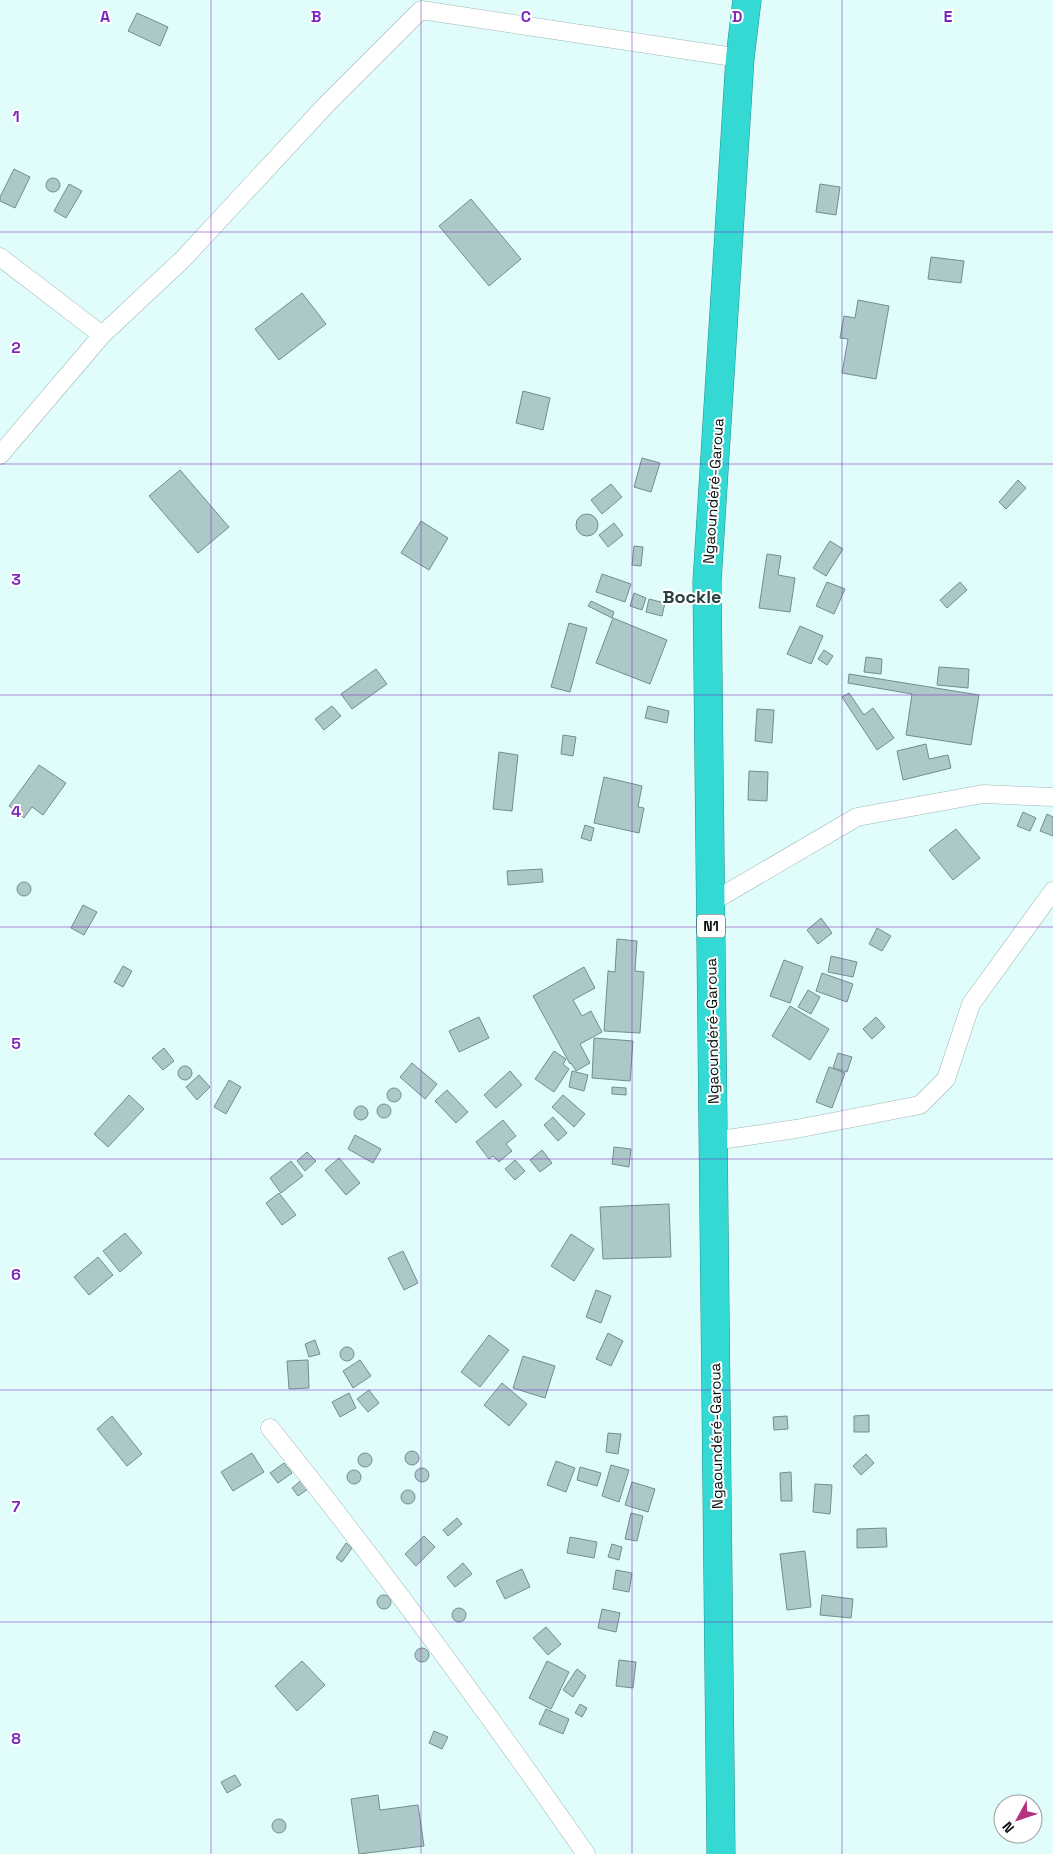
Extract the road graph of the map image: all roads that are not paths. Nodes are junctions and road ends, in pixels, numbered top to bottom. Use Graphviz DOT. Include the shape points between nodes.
graph roads {
  1 [pos="747,0"];
  2 [pos="740,58"];
  3 [pos="0,257"];
  4 [pos="102,335"];
  5 [pos="0,455"];
  6 [pos="1053,796"];
  7 [pos="1053,892"];
  8 [pos="710,903"];
  9 [pos="713,1141"];
  10 [pos="270,1428"];
  11 [pos="586,1854"];
  12 [pos="721,1854"];
  1 -- 2 [label="highway, Ngaoundéré-Garoua / N1"];
  2 -- 4 [label="street" via="421,10 325,106 184,259"];
  2 -- 8 [label="highway, Ngaoundéré-Garoua / N1" via="707,582"];
  3 -- 4 [label="street"];
  4 -- 5 [label="street"];
  6 -- 8 [label="street" via="983,794 857,817"];
  7 -- 9 [label="street" via="971,1004 946,1079 920,1105"];
  8 -- 9 [label="highway, Ngaoundéré-Garoua / N1"];
  9 -- 12 [label="highway, Ngaoundéré-Garoua / N1"];
  10 -- 11 [label="street" via="486,1711"];
}
